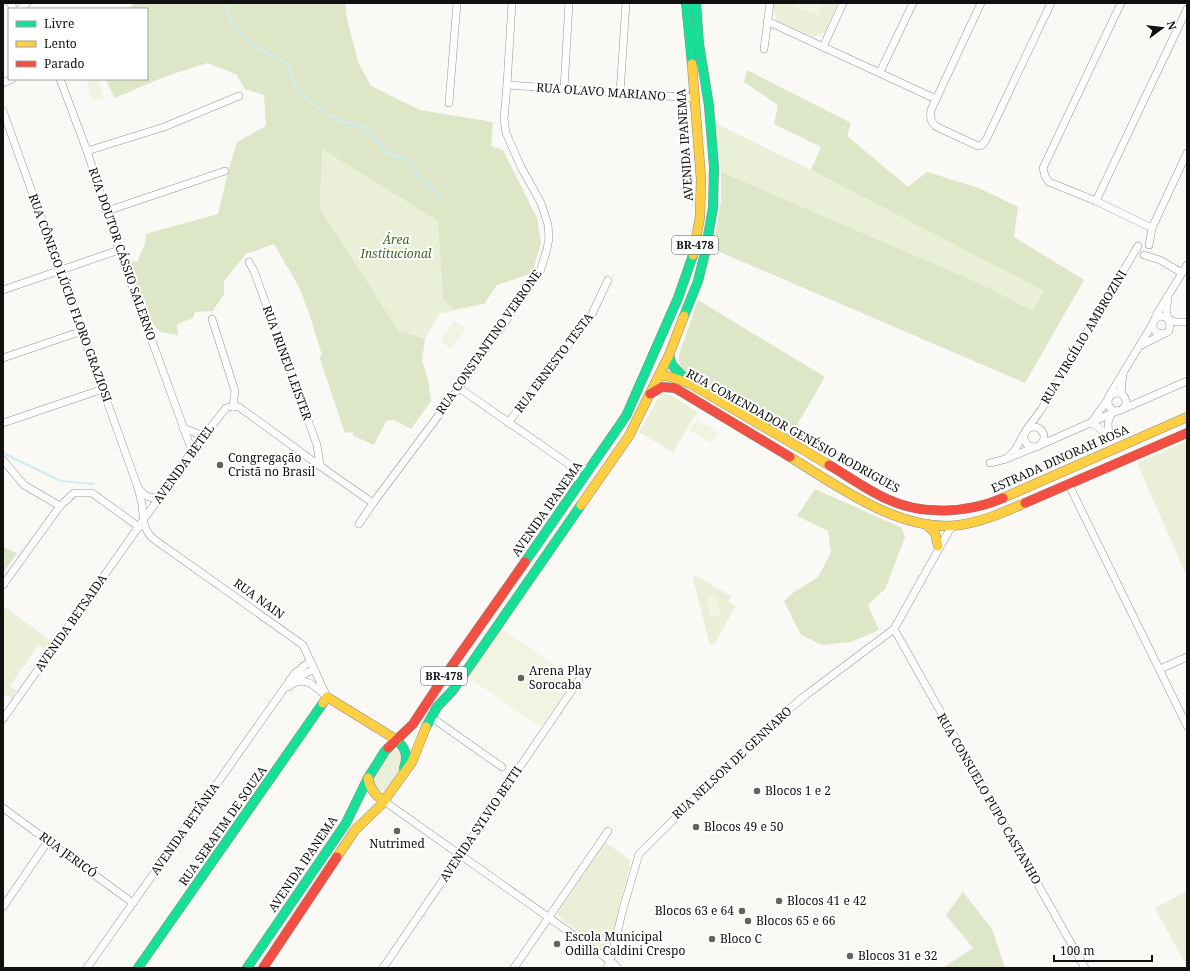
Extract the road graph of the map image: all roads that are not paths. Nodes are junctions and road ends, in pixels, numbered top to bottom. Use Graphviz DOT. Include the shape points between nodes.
graph roads {
  1 [pos="457,3"];
  2 [pos="512,3"];
  3 [pos="569,3"];
  4 [pos="626,3"];
  5 [pos="686,3"];
  6 [pos="696,3"];
  7 [pos="770,3"];
  8 [pos="843,3"];
  9 [pos="912,3"];
  10 [pos="980,3"];
  11 [pos="1050,3"];
  12 [pos="1121,3"];
  13 [pos="1187,9"];
  14 [pos="767,21"];
  15 [pos="823,47"];
  16 [pos="764,49"];
  17 [pos="880,72"];
  18 [pos="704,73"];
  19 [pos="60,80"];
  20 [pos="507,85"];
  21 [pos="564,89"];
  22 [pos="620,93"];
  23 [pos="239,96"];
  24 [pos="694,98"];
  25 [pos="936,98"];
  26 [pos="449,103"];
  27 [pos="3,111"];
  28 [pos="87,151"];
  29 [pos="1187,153"];
  30 [pos="226,172"];
  31 [pos="1096,202"];
  32 [pos="107,211"];
  33 [pos="1152,228"];
  34 [pos="1139,245"];
  35 [pos="1149,246"];
  36 [pos="119,250"];
  37 [pos="1144,255"];
  38 [pos="1160,260"];
  39 [pos="249,262"];
  40 [pos="1127,264"];
  41 [pos="1187,265"];
  42 [pos="60,270"];
  43 [pos="1182,272"];
  44 [pos="608,280"];
  45 [pos="3,290"];
  46 [pos="1170,293"];
  47 [pos="212,319"];
  48 [pos="1168,319"];
  49 [pos="1153,323"];
  50 [pos="1187,323"];
  51 [pos="82,331"];
  52 [pos="1165,333"];
  53 [pos="1138,348"];
  54 [pos="669,355"];
  55 [pos="3,358"];
  56 [pos="1123,372"];
  57 [pos="659,376"];
  58 [pos="1187,380"];
  59 [pos="642,382"];
  60 [pos="689,383"];
  61 [pos="459,388"];
  62 [pos="103,389"];
  63 [pos="650,394"];
  64 [pos="1124,396"];
  65 [pos="1109,397"];
  66 [pos="1147,398"];
  67 [pos="233,406"];
  68 [pos="1041,410"];
  69 [pos="1117,412"];
  70 [pos="1187,417"];
  71 [pos="508,423"];
  72 [pos="1091,423"];
  73 [pos="3,424"];
  74 [pos="183,428"];
  75 [pos="1041,430"];
  76 [pos="1025,432"];
  77 [pos="1187,433"];
  78 [pos="1060,435"];
  79 [pos="204,436"];
  80 [pos="1037,446"];
  81 [pos="192,451"];
  82 [pos="1006,459"];
  83 [pos="3,460"];
  84 [pos="990,462"];
  85 [pos="570,465"];
  86 [pos="320,466"];
  87 [pos="590,468"];
  88 [pos="580,483"];
  89 [pos="1069,484"];
  90 [pos="137,485"];
  91 [pos="163,494"];
  92 [pos="150,498"];
  93 [pos="373,503"];
  94 [pos="60,506"];
  95 [pos="154,506"];
  96 [pos="969,509"];
  97 [pos="939,511"];
  98 [pos="149,513"];
  99 [pos="141,524"];
  100 [pos="359,524"];
  101 [pos="926,524"];
  102 [pos="948,526"];
  103 [pos="131,538"];
  104 [pos="153,538"];
  105 [pos="937,550"];
  106 [pos="3,585"];
  107 [pos="894,629"];
  108 [pos="303,645"];
  109 [pos="1187,658"];
  110 [pos="313,666"];
  111 [pos="1160,670"];
  112 [pos="295,673"];
  113 [pos="579,680"];
  114 [pos="283,690"];
  115 [pos="327,697"];
  116 [pos="431,717"];
  117 [pos="3,719"];
  118 [pos="1187,726"];
  119 [pos="397,740"];
  120 [pos="502,767"];
  121 [pos="368,778"];
  122 [pos="394,788"];
  123 [pos="384,801"];
  124 [pos="3,808"];
  125 [pos="608,831"];
  126 [pos="48,841"];
  127 [pos="461,854"];
  128 [pos="133,903"];
  129 [pos="3,907"];
  130 [pos="550,917"];
  131 [pos="610,960"];
  132 [pos="88,968"];
  133 [pos="138,968"];
  134 [pos="246,968"];
  135 [pos="263,968"];
  136 [pos="383,968"];
  137 [pos="514,968"];
  138 [pos="607,968"];
  139 [pos="618,968"];
  140 [pos="1085,968"];
  1 -- 26 [label="street"];
  2 -- 20 [label="street, RUA CONSTANTINO VERRONE"];
  3 -- 21 [label="street"];
  4 -- 22 [label="street"];
  5 -- 24 [label="main road, AVENIDA IPANEMA / BR-478"];
  6 -- 18 [label="main road, AVENIDA IPANEMA / BR-478"];
  7 -- 14 [label="street"];
  8 -- 15 [label="street"];
  9 -- 17 [label="street"];
  10 -- 25 [label="street"];
  11 -- 25 [label="street" via="982,145 974,145 934,124 931,120 931,110"];
  12 -- 31 [label="street" via="1043,168 1049,182"];
  13 -- 31 [label="street"];
  14 -- 15 [label="street"];
  14 -- 16 [label="street"];
  15 -- 17 [label="street"];
  17 -- 25 [label="street"];
  18 -- 24 [label="main road" via="702,90"];
  18 -- 54 [label="main road, AVENIDA IPANEMA / BR-478" via="714,167 713,208 698,281"];
  19 -- 28 [label="street, RUA DOUTOR CÁSSIO SALERNO"];
  20 -- 21 [label="street, RUA OLAVO MARIANO"];
  20 -- 61 [label="street, RUA CONSTANTINO VERRONE" via="504,119 506,133 541,203 548,225 548,243 540,272"];
  21 -- 22 [label="street, RUA OLAVO MARIANO"];
  22 -- 24 [label="street, RUA OLAVO MARIANO"];
  23 -- 28 [label="street" via="164,127"];
  24 -- 59 [label="main road, AVENIDA IPANEMA / BR-478" via="701,179 700,217 693,255 678,298"];
  27 -- 42 [label="street, RUA CÔNEGO LÚCIO FLORO GRAZIOSI"];
  28 -- 32 [label="street, RUA DOUTOR CÁSSIO SALERNO"];
  29 -- 33 [label="street, RUA VIRGÍLIO AMBROZINI"];
  30 -- 32 [label="street"];
  31 -- 33 [label="street"];
  32 -- 36 [label="street, RUA DOUTOR CÁSSIO SALERNO"];
  33 -- 34 [label="street, RUA VIRGÍLIO AMBROZINI"];
  33 -- 35 [label="street, RUA VIRGÍLIO AMBROZINI"];
  34 -- 35 [label="street" via="1144,243"];
  34 -- 37 [label="street" via="1138,251"];
  34 -- 40 [label="street, RUA VIRGÍLIO AMBROZINI"];
  35 -- 37 [label="street" via="1148,252"];
  35 -- 38 [label="street"];
  36 -- 42 [label="street"];
  36 -- 74 [label="street, RUA DOUTOR CÁSSIO SALERNO"];
  37 -- 38 [label="street"];
  37 -- 40 [label="street, RUA VIRGÍLIO AMBROZINI"];
  38 -- 43 [label="street"];
  39 -- 86 [label="street, RUA IRINEU LEISTER" via="317,445"];
  40 -- 68 [label="street, RUA VIRGÍLIO AMBROZINI"];
  41 -- 43 [label="street"];
  42 -- 45 [label="street"];
  42 -- 51 [label="street, RUA CÔNEGO LÚCIO FLORO GRAZIOSI"];
  43 -- 46 [label="street"];
  44 -- 71 [label="street, RUA ERNESTO TESTA" via="592,314"];
  46 -- 48 [label="street" via="1166,305"];
  46 -- 49 [label="street"];
  47 -- 67 [label="street" via="235,391"];
  48 -- 49 [label="street" via="1160,316"];
  48 -- 50 [label="street"];
  48 -- 52 [label="street" via="1170,326"];
  49 -- 52 [label="street" via="1156,332"];
  49 -- 53 [label="street"];
  50 -- 52 [label="street"];
  51 -- 55 [label="street"];
  51 -- 62 [label="street, RUA CÔNEGO LÚCIO FLORO GRAZIOSI"];
  52 -- 53 [label="street"];
  53 -- 56 [label="street"];
  54 -- 57 [label="main road, AVENIDA IPANEMA / BR-478"];
  54 -- 60 [label="main road" via="672,365"];
  56 -- 64 [label="street"];
  56 -- 65 [label="street"];
  57 -- 59 [label="main road"];
  57 -- 60 [label="main road, RUA COMENDADOR GENÉSIO RODRIGUES"];
  57 -- 63 [label="main road, AVENIDA IPANEMA / BR-478"];
  58 -- 66 [label="street"];
  59 -- 87 [label="main road, AVENIDA IPANEMA / BR-478" via="626,416"];
  60 -- 97 [label="main road, RUA COMENDADOR GENÉSIO RODRIGUES" via="887,499 905,506"];
  61 -- 71 [label="street"];
  61 -- 93 [label="street, RUA CONSTANTINO VERRONE"];
  62 -- 73 [label="street"];
  62 -- 90 [label="street, RUA CÔNEGO LÚCIO FLORO GRAZIOSI"];
  63 -- 101 [label="main road, RUA COMENDADOR GENÉSIO RODRIGUES" via="661,387 675,388 875,508 902,519"];
  63 -- 116 [label="main road, AVENIDA IPANEMA / BR-478" via="629,436 453,690"];
  64 -- 65 [label="street" via="1115,392"];
  64 -- 66 [label="street"];
  64 -- 69 [label="street" via="1125,406"];
  65 -- 69 [label="street" via="1109,407"];
  65 -- 72 [label="street"];
  66 -- 69 [label="street"];
  67 -- 79 [label="street, AVENIDA BETEL" via="226,408"];
  67 -- 86 [label="street"];
  68 -- 75 [label="street, RUA VIRGÍLIO AMBROZINI" via="1038,423"];
  68 -- 76 [label="street, RUA VIRGÍLIO AMBROZINI"];
  69 -- 72 [label="street"];
  69 -- 72 [label="street" via="1108,423 1109,439 1099,427"];
  70 -- 96 [label="main road, ESTRADA DINORAH ROSA" via="991,503"];
  71 -- 85 [label="street"];
  72 -- 78 [label="street"];
  74 -- 79 [label="street"];
  74 -- 81 [label="street, RUA DOUTOR CÁSSIO SALERNO"];
  75 -- 76 [label="street" via="1033,427"];
  75 -- 78 [label="street" via="1047,434"];
  75 -- 80 [label="street" via="1044,436 1041,444"];
  76 -- 80 [label="street" via="1027,445"];
  76 -- 82 [label="street, RUA VIRGÍLIO AMBROZINI" via="1015,450"];
  77 -- 89 [label="main road"];
  78 -- 80 [label="street"];
  79 -- 81 [label="street, AVENIDA BETEL"];
  80 -- 82 [label="street"];
  81 -- 91 [label="street, AVENIDA BETEL"];
  82 -- 84 [label="street"];
  83 -- 94 [label="street" via="24,486"];
  85 -- 87 [label="street"];
  85 -- 88 [label="street"];
  86 -- 93 [label="street"];
  87 -- 88 [label="main road, AVENIDA IPANEMA / BR-478"];
  88 -- 119 [label="main road, AVENIDA IPANEMA / BR-478" via="413,724"];
  89 -- 102 [label="main road" via="995,516"];
  89 -- 111 [label="street"];
  90 -- 92 [label="street, RUA CÔNEGO LÚCIO FLORO GRAZIOSI" via="141,492"];
  90 -- 99 [label="street, RUA CÔNEGO LÚCIO FLORO GRAZIOSI" via="142,504"];
  91 -- 92 [label="street"];
  91 -- 95 [label="street, AVENIDA BETEL"];
  92 -- 95 [label="street, RUA CÔNEGO LÚCIO FLORO GRAZIOSI" via="154,501"];
  93 -- 100 [label="street, RUA CONSTANTINO VERRONE"];
  94 -- 99 [label="street, RUA NAIN" via="74,493 92,493"];
  94 -- 106 [label="street"];
  95 -- 98 [label="street, AVENIDA BETEL"];
  96 -- 97 [label="main road, ESTRADA DINORAH ROSA"];
  96 -- 102 [label="main road" via="950,519"];
  98 -- 99 [label="street, AVENIDA BETEL"];
  98 -- 104 [label="street" via="149,527"];
  99 -- 103 [label="street, AVENIDA BETSAIDA"];
  99 -- 104 [label="street, RUA NAIN"];
  101 -- 102 [label="main road, RUA COMENDADOR GENÉSIO RODRIGUES"];
  101 -- 105 [label="main road" via="937,534"];
  102 -- 105 [label="street, RUA NELSON DE GENNARO"];
  103 -- 104 [label="street"];
  103 -- 117 [label="street, AVENIDA BETSAIDA"];
  104 -- 108 [label="street, RUA NAIN"];
  105 -- 107 [label="street, RUA NELSON DE GENNARO"];
  107 -- 131 [label="street, RUA NELSON DE GENNARO" via="763,731 639,854"];
  107 -- 140 [label="street, RUA CONSUELO PUPO CASTANHO"];
  108 -- 110 [label="street"];
  108 -- 112 [label="street, AVENIDA BETÂNIA" via="304,659"];
  109 -- 111 [label="street"];
  110 -- 112 [label="street, AVENIDA BETÂNIA" via="308,663"];
  110 -- 114 [label="street, AVENIDA BETÂNIA"];
  110 -- 115 [label="street"];
  111 -- 118 [label="street"];
  112 -- 114 [label="street, AVENIDA BETÂNIA"];
  113 -- 127 [label="street, AVENIDA SYLVIO BETTI"];
  114 -- 115 [label="street" via="300,680 307,682"];
  114 -- 128 [label="street, AVENIDA BETÂNIA"];
  115 -- 119 [label="main road"];
  115 -- 133 [label="main road, RUA SERAFIM DE SOUZA"];
  116 -- 120 [label="street"];
  116 -- 122 [label="main road, AVENIDA IPANEMA / BR-478" via="412,762"];
  119 -- 121 [label="main road, AVENIDA IPANEMA / BR-478" via="385,751"];
  119 -- 122 [label="main road" via="407,754 407,760"];
  121 -- 123 [label="main road" via="372,792"];
  121 -- 134 [label="main road, AVENIDA IPANEMA / BR-478" via="346,823"];
  122 -- 123 [label="main road, AVENIDA IPANEMA / BR-478"];
  123 -- 127 [label="street"];
  123 -- 135 [label="main road, AVENIDA IPANEMA / BR-478" via="355,830"];
  124 -- 126 [label="street, RUA JERICÓ"];
  125 -- 130 [label="street"];
  126 -- 128 [label="street, RUA JERICÓ"];
  126 -- 129 [label="street"];
  127 -- 130 [label="street"];
  127 -- 136 [label="street, AVENIDA SYLVIO BETTI"];
  128 -- 132 [label="street, AVENIDA BETÂNIA"];
  130 -- 131 [label="street"];
  130 -- 137 [label="street"];
  131 -- 138 [label="street, RUA NELSON DE GENNARO"];
  131 -- 139 [label="street"];
}
